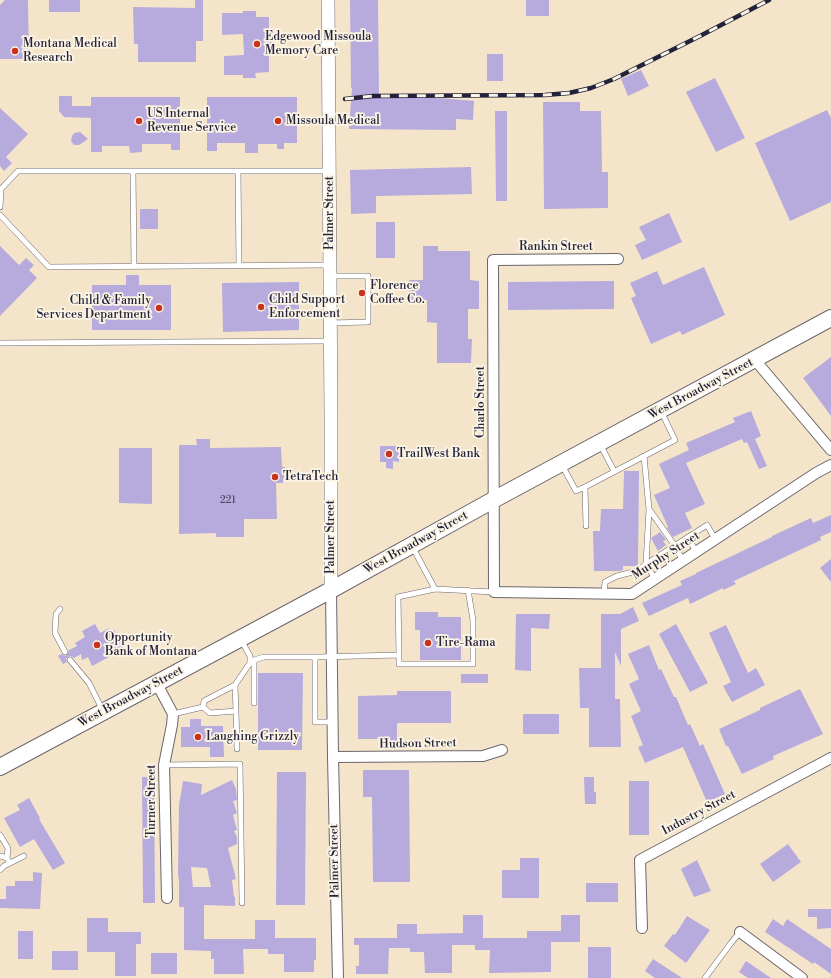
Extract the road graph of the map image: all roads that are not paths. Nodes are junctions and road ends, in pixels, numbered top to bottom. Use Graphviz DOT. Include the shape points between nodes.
graph roads {
  1 [pos="328,0"];
  2 [pos="133,171"];
  3 [pos="238,171"];
  4 [pos="329,171"];
  5 [pos="0,207"];
  6 [pos="0,215"];
  7 [pos="618,259"];
  8 [pos="493,260"];
  9 [pos="134,266"];
  10 [pos="238,266"];
  11 [pos="330,271"];
  12 [pos="831,318"];
  13 [pos="330,323"];
  14 [pos="330,341"];
  15 [pos="0,343"];
  16 [pos="755,360"];
  17 [pos="660,410"];
  18 [pos="600,443"];
  19 [pos="831,450"];
  20 [pos="644,456"];
  21 [pos="561,463"];
  22 [pos="831,466"];
  23 [pos="614,471"];
  24 [pos="585,487"];
  25 [pos="495,499"];
  26 [pos="648,509"];
  27 [pos="586,526"];
  28 [pos="688,537"];
  29 [pos="715,539"];
  30 [pos="412,545"];
  31 [pos="675,546"];
  32 [pos="696,552"];
  33 [pos="664,553"];
  34 [pos="683,561"];
  35 [pos="646,564"];
  36 [pos="672,568"];
  37 [pos="655,579"];
  38 [pos="435,589"];
  39 [pos="331,590"];
  40 [pos="468,590"];
  41 [pos="494,592"];
  42 [pos="604,593"];
  43 [pos="60,609"];
  44 [pos="241,638"];
  45 [pos="65,652"];
  46 [pos="399,655"];
  47 [pos="315,657"];
  48 [pos="332,657"];
  49 [pos="70,660"];
  50 [pos="252,662"];
  51 [pos="157,684"];
  52 [pos="235,685"];
  53 [pos="254,703"];
  54 [pos="204,707"];
  55 [pos="236,711"];
  56 [pos="103,712"];
  57 [pos="173,714"];
  58 [pos="333,722"];
  59 [pos="237,749"];
  60 [pos="502,750"];
  61 [pos="333,757"];
  62 [pos="831,758"];
  63 [pos="164,765"];
  64 [pos="0,767"];
  65 [pos="0,835"];
  66 [pos="0,856"];
  67 [pos="24,856"];
  68 [pos="7,858"];
  69 [pos="10,863"];
  70 [pos="0,870"];
  71 [pos="167,898"];
  72 [pos="242,903"];
  73 [pos="642,928"];
  74 [pos="740,932"];
  75 [pos="338,978"];
  76 [pos="705,978"];
  77 [pos="802,978"];
  1 -- 4 [label="street, Palmer Street"];
  2 -- 3 [label="lane"];
  2 -- 5 [label="lane" via="18,171 1,189"];
  2 -- 9 [label="lane"];
  3 -- 4 [label="lane"];
  3 -- 10 [label="lane"];
  4 -- 11 [label="street, Palmer Street"];
  6 -- 9 [label="lane" via="49,266"];
  7 -- 8 [label="street, Rankin Street"];
  8 -- 25 [label="street, Charlo Street"];
  9 -- 10 [label="lane"];
  10 -- 11 [label="lane"];
  11 -- 13 [label="street, Palmer Street"];
  11 -- 13 [label="lane" via="368,276 368,322"];
  12 -- 16 [label="main road, West Broadway Street"];
  13 -- 14 [label="street, Palmer Street"];
  14 -- 15 [label="lane"];
  14 -- 39 [label="street, Palmer Street"];
  16 -- 17 [label="main road, West Broadway Street"];
  16 -- 19 [label="street"];
  17 -- 18 [label="main road, West Broadway Street"];
  17 -- 20 [label="lane" via="675,440"];
  18 -- 21 [label="main road, West Broadway Street"];
  18 -- 23 [label="lane"];
  20 -- 23 [label="lane"];
  20 -- 26 [label="lane"];
  21 -- 24 [label="lane" via="576,491"];
  21 -- 25 [label="main road, West Broadway Street"];
  22 -- 29 [label="street, Murphy Street" via="816,473"];
  23 -- 24 [label="lane"];
  24 -- 27 [label="lane"];
  25 -- 30 [label="main road, West Broadway Street"];
  25 -- 41 [label="street, Charlo Street"];
  26 -- 31 [label="lane"];
  26 -- 35 [label="lane"];
  28 -- 29 [label="lane" via="707,525"];
  28 -- 31 [label="lane"];
  28 -- 32 [label="lane"];
  29 -- 32 [label="street, Murphy Street"];
  30 -- 38 [label="lane"];
  30 -- 39 [label="main road, West Broadway Street"];
  31 -- 33 [label="lane"];
  31 -- 34 [label="lane"];
  32 -- 34 [label="street, Murphy Street"];
  33 -- 35 [label="lane"];
  33 -- 36 [label="lane"];
  34 -- 36 [label="street, Murphy Street"];
  35 -- 37 [label="lane"];
  35 -- 42 [label="lane" via="637,571 605,582"];
  36 -- 37 [label="street, Murphy Street"];
  37 -- 42 [label="street, Murphy Street" via="632,594"];
  38 -- 40 [label="lane"];
  38 -- 46 [label="lane" via="398,597"];
  39 -- 44 [label="main road, West Broadway Street"];
  39 -- 48 [label="street, Palmer Street"];
  40 -- 41 [label="lane"];
  40 -- 46 [label="lane" via="473,620 473,664 399,664"];
  41 -- 42 [label="street, Murphy Street"];
  43 -- 45 [label="lane" via="56,614 56,633"];
  44 -- 50 [label="lane"];
  44 -- 51 [label="main road, West Broadway Street"];
  46 -- 48 [label="lane"];
  47 -- 48 [label="lane"];
  47 -- 50 [label="lane" via="264,657"];
  47 -- 58 [label="lane" via="315,722"];
  48 -- 58 [label="street, Palmer Street"];
  49 -- 56 [label="lane" via="89,683"];
  50 -- 52 [label="lane"];
  50 -- 53 [label="lane"];
  51 -- 56 [label="main road, West Broadway Street"];
  51 -- 57 [label="street"];
  52 -- 54 [label="lane" via="204,701"];
  52 -- 55 [label="lane"];
  54 -- 55 [label="lane" via="210,712"];
  54 -- 57 [label="lane"];
  55 -- 59 [label="lane"];
  56 -- 64 [label="main road, West Broadway Street"];
  57 -- 63 [label="street, Turner Street"];
  58 -- 61 [label="street, Palmer Street"];
  60 -- 61 [label="street, Hudson Street" via="483,756"];
  61 -- 75 [label="street, Palmer Street"];
  62 -- 73 [label="street, Industry Street" via="640,860"];
  63 -- 71 [label="street, Turner Street"];
  63 -- 72 [label="lane" via="240,764"];
  65 -- 68 [label="lane" via="8,848"];
  66 -- 68 [label="lane"];
  67 -- 69 [label="lane"];
  68 -- 69 [label="lane"];
  69 -- 70 [label="lane"];
  74 -- 76 [label="lane"];
  74 -- 77 [label="street"];
}
